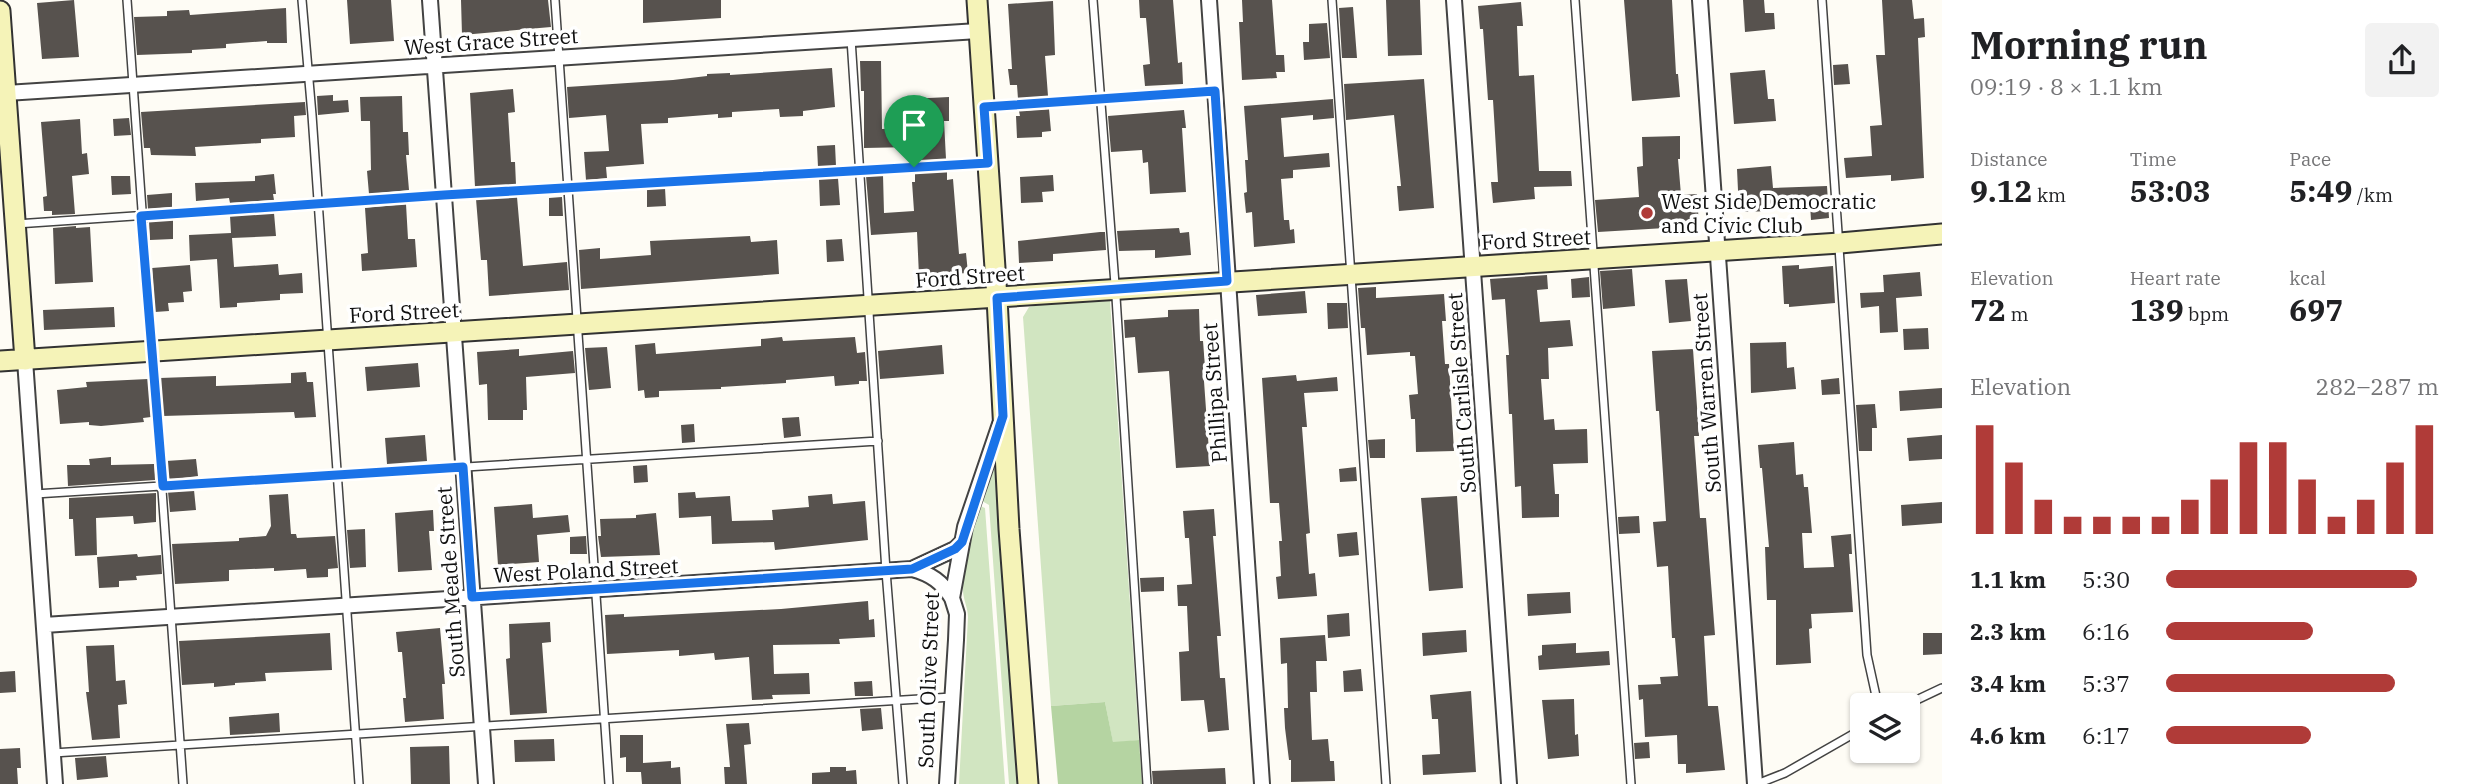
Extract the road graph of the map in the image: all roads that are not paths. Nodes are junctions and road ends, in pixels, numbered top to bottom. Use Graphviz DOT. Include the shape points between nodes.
graph roads {
  1 [pos="127,0"];
  2 [pos="302,0"];
  3 [pos="430,0"];
  4 [pos="555,0"];
  5 [pos="977,0"];
  6 [pos="1093,0"];
  7 [pos="1209,0"];
  8 [pos="1332,0"];
  9 [pos="1454,0"];
  10 [pos="1575,0"];
  11 [pos="1700,0"];
  12 [pos="1822,0"];
  13 [pos="0,11"];
  14 [pos="978,31"];
  15 [pos="851,39"];
  16 [pos="559,58"];
  17 [pos="435,66"];
  18 [pos="308,74"];
  19 [pos="133,85"];
  20 [pos="1215,91"];
  21 [pos="6,93"];
  22 [pos="1100,99"];
  23 [pos="984,107"];
  24 [pos="988,163"];
  25 [pos="860,171"];
  26 [pos="568,189"];
  27 [pos="444,195"];
  28 [pos="318,205"];
  29 [pos="141,216"];
  30 [pos="15,225"];
  31 [pos="1942,234"];
  32 [pos="1840,243"];
  33 [pos="1717,250"];
  34 [pos="1594,258"];
  35 [pos="1473,265"];
  36 [pos="1351,273"];
  37 [pos="1227,281"];
  38 [pos="1114,289"];
  39 [pos="997,298"];
  40 [pos="869,306"];
  41 [pos="577,325"];
  42 [pos="454,332"];
  43 [pos="327,340"];
  44 [pos="150,351"];
  45 [pos="25,360"];
  46 [pos="0,361"];
  47 [pos="1003,416"];
  48 [pos="878,441"];
  49 [pos="587,459"];
  50 [pos="463,467"];
  51 [pos="337,475"];
  52 [pos="163,486"];
  53 [pos="34,494"];
  54 [pos="962,542"];
  55 [pos="912,569"];
  56 [pos="886,571"];
  57 [pos="596,590"];
  58 [pos="472,597"];
  59 [pos="952,598"];
  60 [pos="346,606"];
  61 [pos="170,617"];
  62 [pos="44,625"];
  63 [pos="1942,688"];
  64 [pos="1875,693"];
  65 [pos="952,697"];
  66 [pos="1920,698"];
  67 [pos="897,700"];
  68 [pos="605,718"];
  69 [pos="481,726"];
  70 [pos="355,734"];
  71 [pos="1850,736"];
  72 [pos="179,745"];
  73 [pos="53,753"];
  74 [pos="55,784"];
  75 [pos="183,784"];
  76 [pos="359,784"];
  77 [pos="486,784"];
  78 [pos="610,784"];
  79 [pos="903,784"];
  80 [pos="947,784"];
  81 [pos="1028,784"];
  82 [pos="1147,784"];
  83 [pos="1262,784"];
  84 [pos="1386,784"];
  85 [pos="1509,784"];
  86 [pos="1631,784"];
  87 [pos="1756,784"];
  1 -- 19 [label="lane"];
  2 -- 18 [label="lane"];
  3 -- 17 [label="street, South Meade Street"];
  4 -- 16 [label="lane"];
  5 -- 14 [label="street, South Olive Street"];
  6 -- 22 [label="lane"];
  7 -- 20 [label="street, Phillipa Street"];
  8 -- 36 [label="lane"];
  9 -- 35 [label="street, South Carlisle Street"];
  10 -- 34 [label="lane"];
  11 -- 33 [label="street, South Warren Street"];
  12 -- 32 [label="lane"];
  13 -- 21 [label="street"];
  14 -- 15 [label="street, West Grace Street"];
  14 -- 23 [label="street, South Olive Street"];
  15 -- 16 [label="street, West Grace Street"];
  15 -- 25 [label="lane"];
  16 -- 17 [label="street, West Grace Street"];
  16 -- 26 [label="lane"];
  17 -- 18 [label="street, West Grace Street"];
  17 -- 27 [label="street, South Meade Street"];
  18 -- 19 [label="street, West Grace Street"];
  18 -- 28 [label="lane"];
  19 -- 21 [label="street, West Grace Street"];
  19 -- 29 [label="lane"];
  20 -- 22 [label="lane"];
  20 -- 37 [label="street, Phillipa Street"];
  21 -- 30 [label="street"];
  22 -- 23 [label="lane"];
  22 -- 38 [label="lane"];
  23 -- 24 [label="street, South Olive Street"];
  24 -- 25 [label="lane"];
  24 -- 39 [label="street, South Olive Street"];
  25 -- 26 [label="lane"];
  25 -- 40 [label="lane"];
  26 -- 27 [label="lane"];
  26 -- 41 [label="lane"];
  27 -- 28 [label="lane"];
  27 -- 42 [label="street, South Meade Street"];
  28 -- 29 [label="lane"];
  28 -- 43 [label="lane"];
  29 -- 30 [label="lane"];
  29 -- 44 [label="lane"];
  30 -- 45 [label="street"];
  31 -- 32 [label="street, Ford Street"];
  32 -- 33 [label="street, Ford Street"];
  32 -- 64 [label="lane" via="1867,655"];
  33 -- 34 [label="street, Ford Street"];
  33 -- 87 [label="street, South Warren Street"];
  34 -- 35 [label="street, Ford Street"];
  34 -- 86 [label="lane"];
  35 -- 36 [label="street, Ford Street"];
  35 -- 85 [label="street, South Carlisle Street"];
  36 -- 37 [label="street, Ford Street"];
  36 -- 84 [label="lane"];
  37 -- 38 [label="street, Ford Street"];
  37 -- 83 [label="street, Phillipa Street"];
  38 -- 39 [label="street, Ford Street"];
  38 -- 82 [label="lane"];
  39 -- 40 [label="street, Ford Street"];
  39 -- 47 [label="street, South Olive Street"];
  40 -- 41 [label="street, Ford Street"];
  40 -- 48 [label="lane"];
  41 -- 42 [label="street, Ford Street"];
  41 -- 49 [label="lane"];
  42 -- 43 [label="street, Ford Street"];
  42 -- 50 [label="street, South Meade Street"];
  43 -- 44 [label="street, Ford Street"];
  43 -- 51 [label="lane"];
  44 -- 45 [label="street, Ford Street"];
  44 -- 52 [label="lane"];
  45 -- 46 [label="street, Ford Street"];
  45 -- 53 [label="street"];
  47 -- 54 [label="street, South Olive Street"];
  47 -- 81 [label="street, South Olive Street"];
  48 -- 49 [label="lane"];
  48 -- 56 [label="lane"];
  49 -- 50 [label="lane"];
  49 -- 57 [label="lane"];
  50 -- 51 [label="lane"];
  50 -- 58 [label="street, South Meade Street"];
  51 -- 52 [label="lane"];
  51 -- 60 [label="lane"];
  52 -- 53 [label="lane"];
  52 -- 61 [label="lane"];
  53 -- 62 [label="street"];
  54 -- 55 [label="street"];
  54 -- 59 [label="street, South Olive Street"];
  55 -- 56 [label="street, West Poland Street"];
  55 -- 59 [label="street" via="929,573"];
  56 -- 57 [label="street, West Poland Street"];
  56 -- 67 [label="lane"];
  57 -- 58 [label="street, West Poland Street"];
  57 -- 68 [label="lane"];
  58 -- 60 [label="street, West Poland Street"];
  58 -- 69 [label="street, South Meade Street"];
  59 -- 65 [label="street, South Olive Street" via="957,614"];
  60 -- 61 [label="street, West Poland Street"];
  60 -- 70 [label="lane"];
  61 -- 62 [label="street, West Poland Street"];
  61 -- 72 [label="lane"];
  62 -- 73 [label="street"];
  63 -- 66 [label="lane"];
  65 -- 67 [label="lane"];
  65 -- 80 [label="street, South Olive Street"];
  67 -- 68 [label="lane"];
  67 -- 79 [label="lane"];
  68 -- 69 [label="lane"];
  68 -- 78 [label="lane"];
  69 -- 70 [label="lane"];
  69 -- 77 [label="street, South Meade Street"];
  70 -- 72 [label="lane"];
  70 -- 76 [label="lane"];
  71 -- 87 [label="lane"];
  72 -- 73 [label="lane"];
  72 -- 75 [label="lane"];
  73 -- 74 [label="street"];
}
